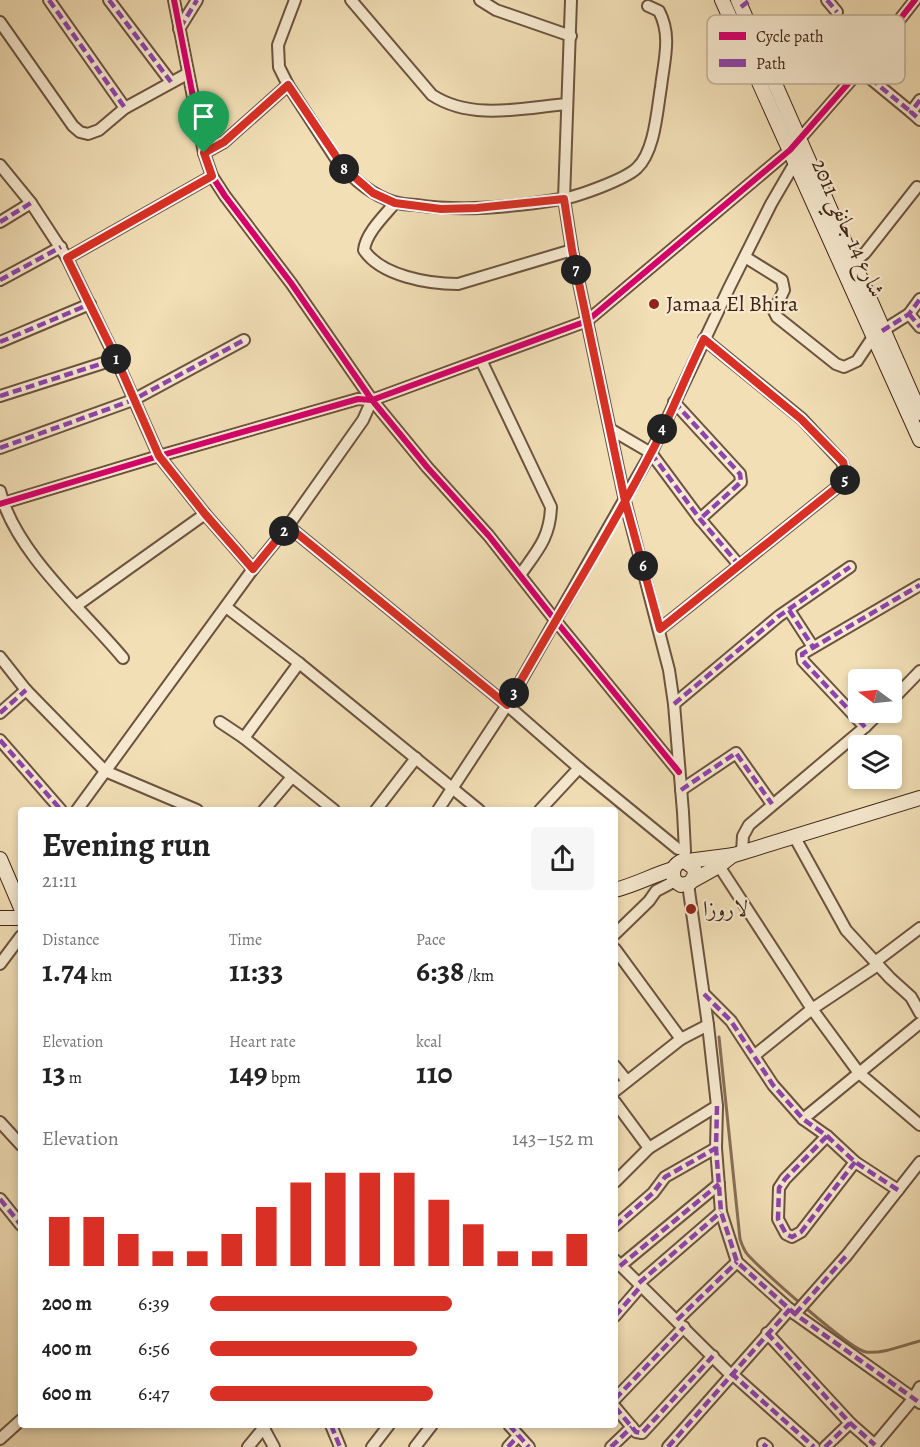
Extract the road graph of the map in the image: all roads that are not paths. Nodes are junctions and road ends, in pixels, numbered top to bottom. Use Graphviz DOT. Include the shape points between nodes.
graph roads {
  1 [pos="50,0"];
  2 [pos="110,0"];
  3 [pos="174,0"];
  4 [pos="197,0"];
  5 [pos="295,0"];
  6 [pos="351,0"];
  7 [pos="480,0"];
  8 [pos="571,0"];
  9 [pos="722,0"];
  10 [pos="827,0"];
  11 [pos="910,2"];
  12 [pos="648,6"];
  13 [pos="837,12"];
  14 [pos="729,15"];
  15 [pos="900,15"];
  16 [pos="0,22"];
  17 [pos="179,29"];
  18 [pos="571,36"];
  19 [pos="187,74"];
  20 [pos="171,82"];
  21 [pos="763,84"];
  22 [pos="772,84"];
  23 [pos="849,84"];
  24 [pos="877,84"];
  25 [pos="288,85"];
  26 [pos="920,100"];
  27 [pos="567,104"];
  28 [pos="125,108"];
  29 [pos="916,116"];
  30 [pos="795,150"];
  31 [pos="204,153"];
  32 [pos="0,165"];
  33 [pos="212,176"];
  34 [pos="917,187"];
  35 [pos="564,199"];
  36 [pos="31,203"];
  37 [pos="395,203"];
  38 [pos="0,222"];
  39 [pos="572,250"];
  40 [pos="64,252"];
  41 [pos="745,257"];
  42 [pos="854,262"];
  43 [pos="0,280"];
  44 [pos="920,299"];
  45 [pos="90,304"];
  46 [pos="909,314"];
  47 [pos="587,321"];
  48 [pos="920,327"];
  49 [pos="878,334"];
  50 [pos="704,339"];
  51 [pos="244,340"];
  52 [pos="0,342"];
  53 [pos="116,358"];
  54 [pos="481,360"];
  55 [pos="0,396"];
  56 [pos="133,400"];
  57 [pos="372,400"];
  58 [pos="674,402"];
  59 [pos="920,413"];
  60 [pos="610,429"];
  61 [pos="920,440"];
  62 [pos="0,448"];
  63 [pos="651,453"];
  64 [pos="159,456"];
  65 [pos="0,491"];
  66 [pos="625,501"];
  67 [pos="2,503"];
  68 [pos="205,514"];
  69 [pos="700,519"];
  70 [pos="288,526"];
  71 [pos="739,565"];
  72 [pos="850,567"];
  73 [pos="253,569"];
  74 [pos="520,575"];
  75 [pos="920,585"];
  76 [pos="76,606"];
  77 [pos="226,607"];
  78 [pos="789,609"];
  79 [pos="555,620"];
  80 [pos="660,629"];
  81 [pos="813,646"];
  82 [pos="0,657"];
  83 [pos="123,658"];
  84 [pos="299,663"];
  85 [pos="920,671"];
  86 [pos="26,690"];
  87 [pos="902,690"];
  88 [pos="674,704"];
  89 [pos="507,705"];
  90 [pos="0,713"];
  91 [pos="220,722"];
  92 [pos="870,723"];
  93 [pos="866,727"];
  94 [pos="244,738"];
  95 [pos="0,740"];
  96 [pos="416,758"];
  97 [pos="579,768"];
  98 [pos="105,771"];
  99 [pos="679,772"];
  100 [pos="292,777"];
  101 [pos="453,788"];
  102 [pos="681,790"];
  103 [pos="920,798"];
  104 [pos="772,804"];
  105 [pos="58,807"];
  106 [pos="79,807"];
  107 [pos="190,807"];
  108 [pos="267,807"];
  109 [pos="330,807"];
  110 [pos="378,807"];
  111 [pos="440,807"];
  112 [pos="475,807"];
  113 [pos="543,807"];
  114 [pos="617,807"];
  115 [pos="618,808"];
  116 [pos="794,836"];
  117 [pos="738,853"];
  118 [pos="0,859"];
  119 [pos="719,866"];
  120 [pos="681,872"];
  121 [pos="18,889"];
  122 [pos="618,889"];
  123 [pos="0,918"];
  124 [pos="18,918"];
  125 [pos="920,928"];
  126 [pos="618,931"];
  127 [pos="18,940"];
  128 [pos="618,953"];
  129 [pos="0,964"];
  130 [pos="876,964"];
  131 [pos="704,994"];
  132 [pos="812,1009"];
  133 [pos="920,1013"];
  134 [pos="920,1023"];
  135 [pos="708,1024"];
  136 [pos="681,1040"];
  137 [pos="754,1055"];
  138 [pos="618,1070"];
  139 [pos="859,1073"];
  140 [pos="627,1081"];
  141 [pos="618,1088"];
  142 [pos="618,1106"];
  143 [pos="717,1106"];
  144 [pos="802,1119"];
  145 [pos="0,1122"];
  146 [pos="920,1125"];
  147 [pos="827,1136"];
  148 [pos="18,1142"];
  149 [pos="649,1148"];
  150 [pos="716,1148"];
  151 [pos="855,1162"];
  152 [pos="920,1162"];
  153 [pos="618,1179"];
  154 [pos="719,1184"];
  155 [pos="898,1190"];
  156 [pos="0,1199"];
  157 [pos="721,1212"];
  158 [pos="18,1221"];
  159 [pos="618,1223"];
  160 [pos="618,1262"];
  161 [pos="737,1262"];
  162 [pos="618,1264"];
  163 [pos="640,1284"];
  164 [pos="618,1312"];
  165 [pos="793,1312"];
  166 [pos="680,1324"];
  167 [pos="767,1333"];
  168 [pos="713,1356"];
  169 [pos="731,1374"];
  170 [pos="920,1387"];
  171 [pos="618,1396"];
  172 [pos="916,1401"];
  173 [pos="618,1411"];
  174 [pos="18,1423"];
  175 [pos="850,1423"];
  176 [pos="632,1427"];
  177 [pos="262,1428"];
  178 [pos="265,1428"];
  179 [pos="332,1428"];
  180 [pos="387,1428"];
  181 [pos="430,1428"];
  182 [pos="511,1428"];
  183 [pos="518,1436"];
  184 [pos="0,1439"];
  185 [pos="874,1446"];
  186 [pos="248,1447"];
  187 [pos="274,1447"];
  188 [pos="340,1447"];
  189 [pos="372,1447"];
  190 [pos="415,1447"];
  191 [pos="508,1447"];
  192 [pos="529,1447"];
  193 [pos="611,1447"];
  194 [pos="668,1447"];
  195 [pos="814,1447"];
  196 [pos="825,1447"];
  1 -- 28 [label="street"];
  2 -- 20 [label="street"];
  3 -- 17 [label="street"];
  4 -- 17 [label="street"];
  5 -- 25 [label="street" via="278,45 279,67"];
  6 -- 27 [label="street" via="432,95 447,104 487,111"];
  7 -- 18 [label="street" via="495,10"];
  8 -- 18 [label="street"];
  9 -- 14 [label="main road, شارع 14 جانفي 2011"];
  10 -- 13 [label="street"];
  11 -- 15 [label="street"];
  12 -- 35 [label="street" via="659,11 667,32 656,119 647,152 628,176"];
  16 -- 28 [label="street" via="80,132 99,130"];
  17 -- 19 [label="street"];
  18 -- 27 [label="street"];
  19 -- 20 [label="street"];
  19 -- 31 [label="street"];
  20 -- 28 [label="street"];
  21 -- 30 [label="main road, شارع 14 جانفي 2011"];
  22 -- 30 [label="main road, شارع 14 جانفي 2011"];
  23 -- 30 [label="street"];
  24 -- 29 [label="street"];
  25 -- 31 [label="street" via="224,142"];
  25 -- 37 [label="street" via="344,168 373,193"];
  26 -- 29 [label="street"];
  27 -- 35 [label="street"];
  30 -- 41 [label="street"];
  30 -- 42 [label="main road, شارع 14 جانفي 2011"];
  30 -- 47 [label="street"];
  30 -- 49 [label="main road, شارع 14 جانفي 2011"];
  31 -- 33 [label="street"];
  32 -- 36 [label="street"];
  33 -- 40 [label="street"];
  33 -- 57 [label="street"];
  34 -- 42 [label="street"];
  35 -- 37 [label="street" via="441,209"];
  35 -- 39 [label="street"];
  36 -- 38 [label="street"];
  36 -- 40 [label="street"];
  37 -- 39 [label="street" via="373,230 364,250 375,262 414,279 458,284"];
  39 -- 47 [label="street"];
  40 -- 43 [label="street"];
  40 -- 45 [label="street"];
  41 -- 49 [label="street" via="782,280 784,290 774,311 777,317 836,364 844,367 857,361"];
  41 -- 50 [label="street"];
  42 -- 49 [label="main road, شارع 14 جانفي 2011"];
  44 -- 46 [label="street"];
  45 -- 52 [label="street"];
  45 -- 53 [label="street"];
  46 -- 48 [label="street"];
  46 -- 49 [label="street"];
  47 -- 54 [label="street"];
  47 -- 60 [label="street"];
  49 -- 59 [label="main road, شارع 14 جانفي 2011"];
  49 -- 61 [label="main road, شارع 14 جانفي 2011"];
  50 -- 58 [label="street"];
  50 -- 71 [label="street" via="801,419 843,462 846,471 847,478 841,484"];
  51 -- 56 [label="street"];
  53 -- 55 [label="street"];
  53 -- 56 [label="street"];
  54 -- 57 [label="street"];
  54 -- 74 [label="street" via="551,507 544,543"];
  56 -- 62 [label="street"];
  56 -- 64 [label="street"];
  57 -- 64 [label="street" via="358,399"];
  57 -- 70 [label="street" via="363,420"];
  57 -- 74 [label="street"];
  58 -- 63 [label="street"];
  58 -- 69 [label="street" via="740,474 741,482"];
  60 -- 63 [label="street"];
  60 -- 66 [label="street"];
  63 -- 66 [label="street"];
  63 -- 69 [label="street"];
  64 -- 67 [label="street"];
  64 -- 68 [label="street"];
  65 -- 67 [label="street"];
  66 -- 79 [label="street"];
  66 -- 80 [label="street"];
  67 -- 76 [label="street" via="29,548"];
  68 -- 73 [label="street"];
  68 -- 76 [label="street"];
  69 -- 71 [label="street"];
  70 -- 73 [label="street"];
  70 -- 89 [label="street"];
  71 -- 80 [label="street"];
  72 -- 78 [label="street"];
  73 -- 77 [label="street"];
  74 -- 79 [label="street"];
  75 -- 81 [label="street"];
  76 -- 83 [label="street"];
  77 -- 84 [label="street"];
  77 -- 98 [label="street"];
  78 -- 81 [label="street"];
  78 -- 88 [label="street"];
  79 -- 89 [label="street"];
  79 -- 99 [label="street"];
  80 -- 88 [label="street"];
  81 -- 93 [label="street" via="802,654 803,661"];
  82 -- 86 [label="street"];
  84 -- 94 [label="street"];
  84 -- 96 [label="street"];
  85 -- 87 [label="street"];
  86 -- 90 [label="street"];
  86 -- 98 [label="street"];
  88 -- 99 [label="street"];
  89 -- 97 [label="street"];
  89 -- 101 [label="street"];
  91 -- 94 [label="street"];
  92 -- 93 [label="street"];
  93 -- 104 [label="street"];
  94 -- 100 [label="street"];
  95 -- 105 [label="street"];
  96 -- 101 [label="street"];
  96 -- 110 [label="street"];
  97 -- 113 [label="street"];
  97 -- 114 [label="street"];
  98 -- 106 [label="street"];
  98 -- 107 [label="street"];
  99 -- 102 [label="street"];
  100 -- 108 [label="street"];
  100 -- 109 [label="street"];
  101 -- 111 [label="street"];
  101 -- 112 [label="street"];
  102 -- 104 [label="street" via="736,753"];
  102 -- 120 [label="street" via="685,851"];
  103 -- 116 [label="main road"];
  104 -- 117 [label="street" via="745,829"];
  115 -- 120 [label="street"];
  116 -- 117 [label="main road"];
  116 -- 130 [label="street" via="846,930"];
  117 -- 119 [label="main road"];
  117 -- 120 [label="main road" via="712,856"];
  118 -- 121 [label="main road"];
  119 -- 120 [label="main road"];
  119 -- 132 [label="street"];
  120 -- 122 [label="main road" via="648,877"];
  120 -- 126 [label="street" via="656,891"];
  120 -- 131 [label="street"];
  123 -- 124 [label="main road"];
  125 -- 130 [label="street"];
  127 -- 129 [label="street"];
  128 -- 136 [label="street"];
  130 -- 132 [label="street"];
  130 -- 133 [label="street" via="911,997"];
  131 -- 135 [label="street"];
  131 -- 137 [label="street" via="731,1021"];
  132 -- 137 [label="street"];
  132 -- 139 [label="street"];
  134 -- 139 [label="street"];
  135 -- 136 [label="street"];
  135 -- 143 [label="street"];
  136 -- 140 [label="street"];
  137 -- 144 [label="street" via="772,1085"];
  138 -- 140 [label="street"];
  139 -- 144 [label="street"];
  139 -- 146 [label="street"];
  140 -- 141 [label="street"];
  142 -- 149 [label="street"];
  143 -- 149 [label="street"];
  143 -- 150 [label="street"];
  144 -- 147 [label="street"];
  145 -- 148 [label="street"];
  147 -- 151 [label="street"];
  147 -- 151 [label="street" via="779,1188 778,1219 786,1234 792,1237 801,1232"];
  149 -- 153 [label="street"];
  150 -- 154 [label="street"];
  150 -- 159 [label="street" via="664,1177 653,1193"];
  151 -- 155 [label="street"];
  152 -- 155 [label="street"];
  154 -- 157 [label="street"];
  154 -- 160 [label="street"];
  155 -- 165 [label="street" via="847,1255"];
  156 -- 158 [label="street"];
  157 -- 161 [label="street"];
  157 -- 163 [label="street"];
  161 -- 165 [label="street"];
  161 -- 166 [label="street"];
  162 -- 163 [label="street"];
  163 -- 164 [label="street"];
  163 -- 166 [label="street"];
  165 -- 167 [label="street"];
  165 -- 172 [label="street"];
  166 -- 168 [label="street"];
  166 -- 171 [label="street"];
  167 -- 169 [label="street"];
  167 -- 175 [label="street"];
  168 -- 169 [label="street"];
  168 -- 176 [label="street" via="642,1433"];
  169 -- 194 [label="street"];
  169 -- 195 [label="street"];
  170 -- 172 [label="street"];
  172 -- 185 [label="street"];
  173 -- 176 [label="street"];
  174 -- 184 [label="street"];
  175 -- 185 [label="street"];
  175 -- 196 [label="street"];
  176 -- 193 [label="street"];
  177 -- 186 [label="street"];
  178 -- 187 [label="street"];
  179 -- 188 [label="street"];
  180 -- 189 [label="street"];
  181 -- 190 [label="street"];
  182 -- 183 [label="street"];
  183 -- 191 [label="street"];
  183 -- 192 [label="street"];
}
